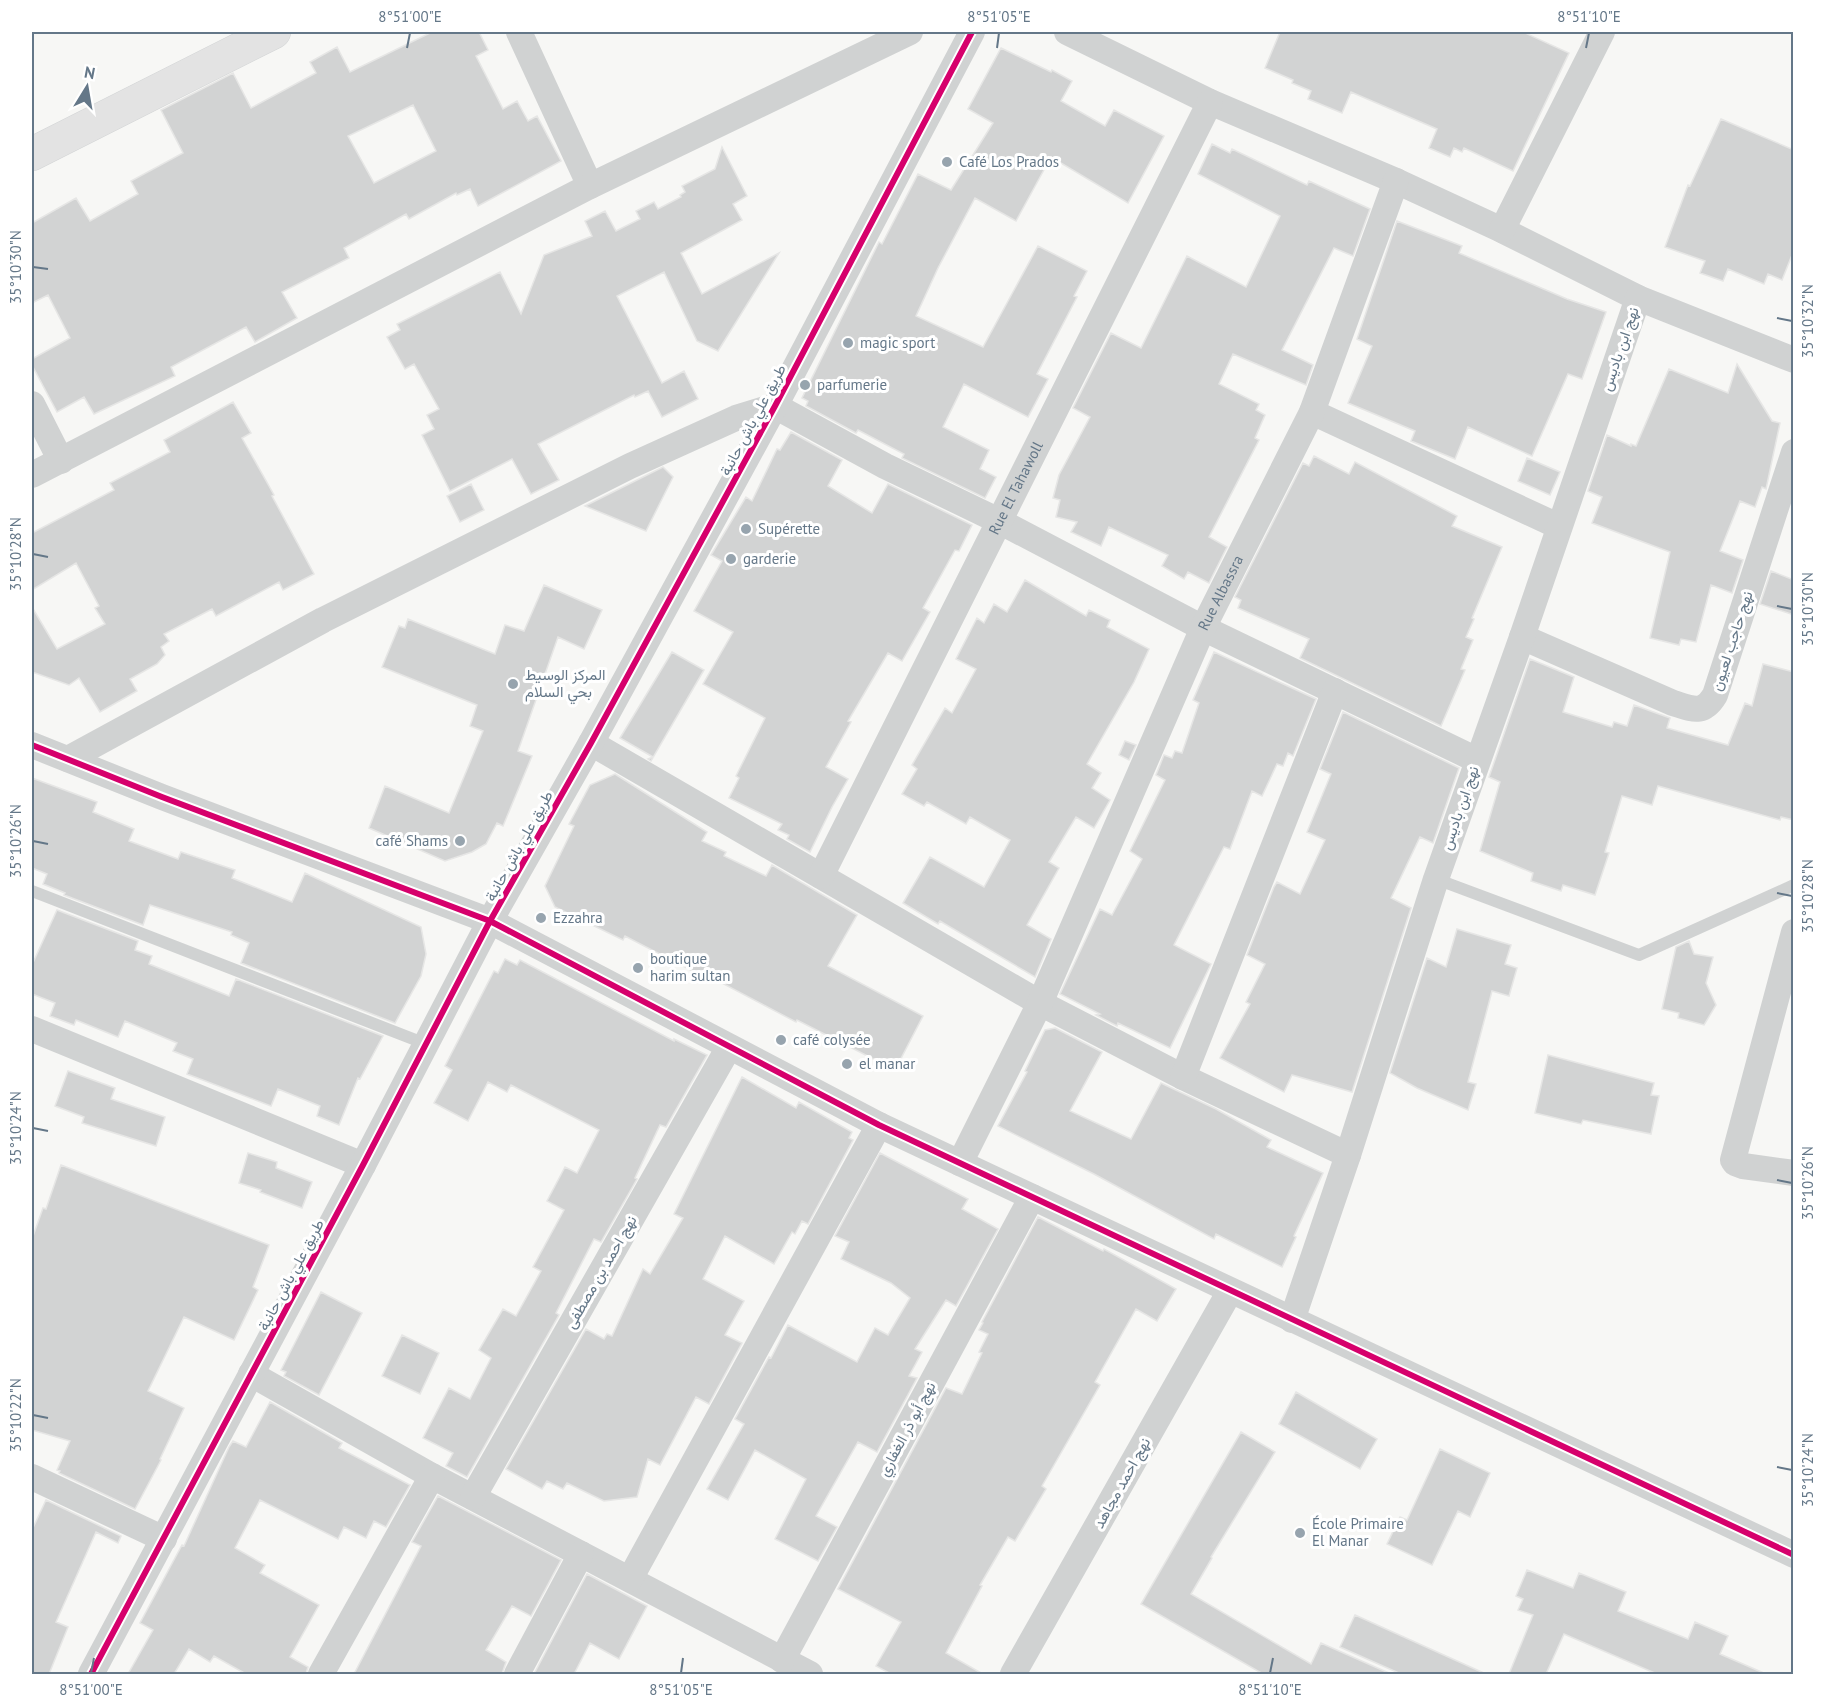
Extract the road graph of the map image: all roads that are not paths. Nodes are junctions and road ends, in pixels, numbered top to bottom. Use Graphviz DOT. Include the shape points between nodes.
graph roads {
  1 [pos="274,32"];
  2 [pos="519,32"];
  3 [pos="910,32"];
  4 [pos="972,32"];
  5 [pos="1067,32"];
  6 [pos="1602,32"];
  7 [pos="1210,102"];
  8 [pos="32,154"];
  9 [pos="1396,181"];
  10 [pos="590,186"];
  11 [pos="1502,230"];
  12 [pos="1638,298"];
  13 [pos="1794,360"];
  14 [pos="32,404"];
  15 [pos="775,406"];
  16 [pos="1312,412"];
  17 [pos="1794,452"];
  18 [pos="61,461"];
  19 [pos="32,475"];
  20 [pos="999,521"];
  21 [pos="1558,526"];
  22 [pos="1203,628"];
  23 [pos="1522,637"];
  24 [pos="1335,691"];
  25 [pos="591,743"];
  26 [pos="32,745"];
  27 [pos="68,759"];
  28 [pos="1476,760"];
  29 [pos="821,876"];
  30 [pos="1436,879"];
  31 [pos="1794,885"];
  32 [pos="32,891"];
  33 [pos="490,921"];
  34 [pos="1794,932"];
  35 [pos="1040,1003"];
  36 [pos="32,1029"];
  37 [pos="426,1044"];
  38 [pos="729,1047"];
  39 [pos="1183,1077"];
  40 [pos="879,1125"];
  41 [pos="1348,1155"];
  42 [pos="960,1163"];
  43 [pos="363,1165"];
  44 [pos="1794,1173"];
  45 [pos="1032,1197"];
  46 [pos="1230,1291"];
  47 [pos="1292,1320"];
  48 [pos="251,1374"];
  49 [pos="432,1476"];
  50 [pos="32,1477"];
  51 [pos="473,1497"];
  52 [pos="164,1539"];
  53 [pos="581,1554"];
  54 [pos="1794,1555"];
  55 [pos="630,1579"];
  56 [pos="783,1660"];
  57 [pos="91,1674"];
  58 [pos="321,1674"];
  59 [pos="517,1674"];
  60 [pos="810,1674"];
  61 [pos="1013,1674"];
  1 -- 8 [label="street"];
  2 -- 10 [label="street"];
  3 -- 10 [label="street"];
  4 -- 15 [label="street, طريق علي باش حانبة"];
  5 -- 7 [label="street"];
  6 -- 11 [label="street"];
  7 -- 9 [label="street"];
  7 -- 20 [label="street, Rue El Tahawoll"];
  9 -- 11 [label="street"];
  9 -- 16 [label="street, Rue Albassra"];
  10 -- 18 [label="street"];
  11 -- 12 [label="street"];
  12 -- 13 [label="street"];
  12 -- 21 [label="street, نهج ابن باديس"];
  14 -- 18 [label="street"];
  15 -- 20 [label="street" via="885,466"];
  15 -- 25 [label="street, طريق علي باش حانبة"];
  15 -- 27 [label="street" via="736,418 630,466 323,620"];
  16 -- 21 [label="street"];
  16 -- 22 [label="street, Rue Albassra"];
  17 -- 23 [label="street, نهج حاجب لعيون" via="1710,704 1696,710 1673,703"];
  18 -- 19 [label="street"];
  20 -- 22 [label="street"];
  20 -- 29 [label="street, Rue El Tahawoll"];
  21 -- 23 [label="street, نهج ابن باديس"];
  22 -- 24 [label="street"];
  22 -- 35 [label="street, Rue Albassra"];
  23 -- 28 [label="street, نهج ابن باديس"];
  24 -- 28 [label="street"];
  24 -- 39 [label="street"];
  25 -- 29 [label="street"];
  25 -- 33 [label="street, طريق علي باش حانبة"];
  26 -- 27 [label="street"];
  27 -- 33 [label="street"];
  28 -- 30 [label="street, نهج ابن باديس"];
  29 -- 35 [label="street"];
  30 -- 31 [label="lane" via="1639,955"];
  30 -- 41 [label="street, نهج ابن باديس"];
  32 -- 37 [label="lane"];
  33 -- 37 [label="street, طريق علي باش حانبة"];
  33 -- 38 [label="street"];
  34 -- 44 [label="street" via="1733,1160 1743,1166"];
  35 -- 39 [label="street"];
  35 -- 42 [label="street, Rue Albassra"];
  36 -- 43 [label="street"];
  37 -- 43 [label="street, طريق علي باش حانبة"];
  38 -- 40 [label="street"];
  38 -- 51 [label="street, نهج احمد بن مصطفى"];
  39 -- 41 [label="street"];
  40 -- 42 [label="street"];
  40 -- 55 [label="street"];
  41 -- 47 [label="street, نهج ابن باديس"];
  42 -- 45 [label="street"];
  43 -- 48 [label="street, طريق علي باش حانبة"];
  45 -- 46 [label="street"];
  45 -- 56 [label="street, نهج أبو ذر الغفاري"];
  46 -- 47 [label="street"];
  46 -- 61 [label="street, نهج احمد مجاهد"];
  47 -- 54 [label="street"];
  48 -- 49 [label="street"];
  48 -- 52 [label="street, طريق علي باش حانبة"];
  49 -- 51 [label="street"];
  49 -- 58 [label="street"];
  50 -- 52 [label="street"];
  51 -- 53 [label="street"];
  52 -- 57 [label="street, طريق علي باش حانبة"];
  53 -- 55 [label="street"];
  53 -- 59 [label="street"];
  55 -- 56 [label="street"];
  56 -- 60 [label="street"];
}
